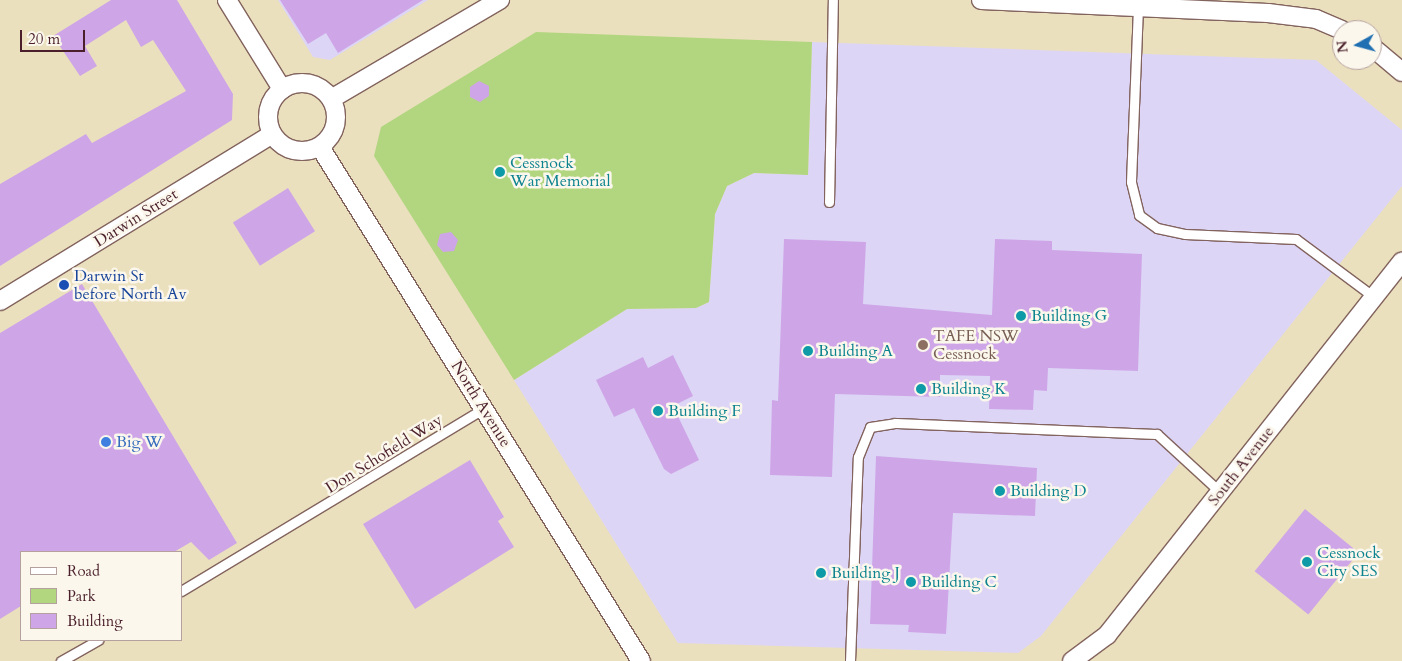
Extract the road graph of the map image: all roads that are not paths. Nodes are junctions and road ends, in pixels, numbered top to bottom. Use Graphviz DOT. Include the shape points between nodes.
graph roads {
  1 [pos="227,0"];
  2 [pos="500,0"];
  3 [pos="833,0"];
  4 [pos="981,0"];
  5 [pos="1138,7"];
  6 [pos="1332,26"];
  7 [pos="1382,55"];
  8 [pos="1402,72"];
  9 [pos="282,89"];
  10 [pos="331,99"];
  11 [pos="272,134"];
  12 [pos="320,147"];
  13 [pos="829,202"];
  14 [pos="1402,262"];
  15 [pos="1374,297"];
  16 [pos="0,301"];
  17 [pos="484,408"];
  18 [pos="1220,492"];
  19 [pos="182,590"];
  20 [pos="96,641"];
  21 [pos="61,661"];
  22 [pos="641,661"];
  23 [pos="850,661"];
  24 [pos="1072,661"];
  1 -- 9 [label="street"];
  2 -- 10 [label="street"];
  3 -- 13 [label="lane"];
  4 -- 5 [label="street"];
  5 -- 6 [label="street" via="1268,13 1316,19"];
  5 -- 15 [label="lane" via="1131,182 1139,215 1157,228 1185,234 1296,238"];
  7 -- 8 [label="street"];
  9 -- 10 [label="street" via="312,84"];
  9 -- 11 [label="street" via="269,110"];
  10 -- 12 [label="street" via="335,125"];
  11 -- 12 [label="street" via="293,150"];
  11 -- 16 [label="street, Darwin Street"];
  12 -- 17 [label="street, North Avenue"];
  14 -- 15 [label="street, South Avenue"];
  15 -- 18 [label="street, South Avenue"];
  17 -- 19 [label="lane, Don Schofield Way"];
  17 -- 22 [label="street, North Avenue"];
  18 -- 23 [label="lane" via="1157,434 883,422 870,427 858,457"];
  18 -- 24 [label="street, South Avenue" via="1107,636"];
  20 -- 21 [label="lane"];
}
